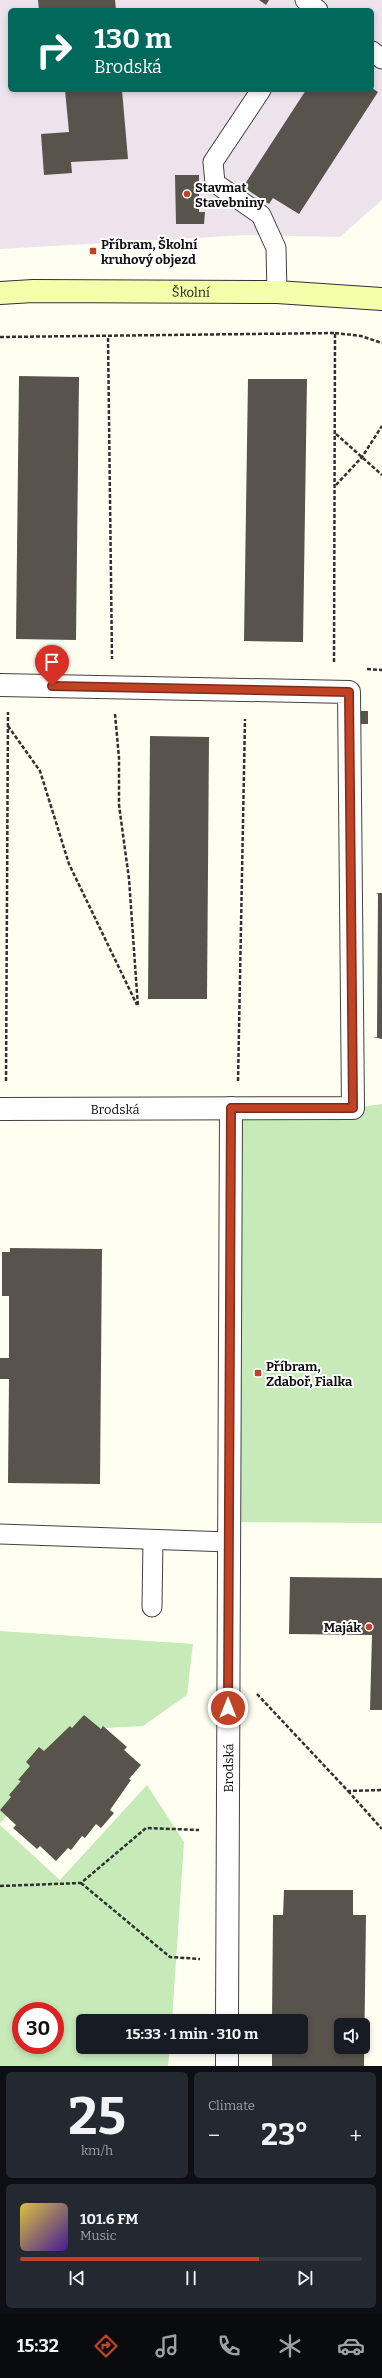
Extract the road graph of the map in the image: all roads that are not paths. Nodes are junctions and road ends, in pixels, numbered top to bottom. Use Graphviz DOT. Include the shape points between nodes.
graph roads {
  1 [pos="374,53"];
  2 [pos="382,59"];
  3 [pos="260,92"];
  4 [pos="277,292"];
  5 [pos="0,293"];
  6 [pos="382,299"];
  7 [pos="4,685"];
  8 [pos="234,1108"];
  9 [pos="3,1110"];
  10 [pos="0,1534"];
  11 [pos="153,1540"];
  12 [pos="229,1542"];
  13 [pos="152,1607"];
  14 [pos="227,2014"];
  15 [pos="227,2054"];
  16 [pos="227,2066"];
  1 -- 2 [label="lane"];
  3 -- 4 [label="lane" via="213,162 215,183 262,215 276,248"];
  4 -- 5 [label="street, Školní"];
  4 -- 6 [label="street, Školní"];
  7 -- 8 [label="street, Brodská" via="349,692 353,1108"];
  8 -- 9 [label="street, Brodská"];
  8 -- 12 [label="street, Brodská"];
  10 -- 11 [label="lane"];
  11 -- 12 [label="lane"];
  11 -- 13 [label="lane"];
  12 -- 14 [label="street, Brodská"];
  15 -- 16 [label="street"];
}
